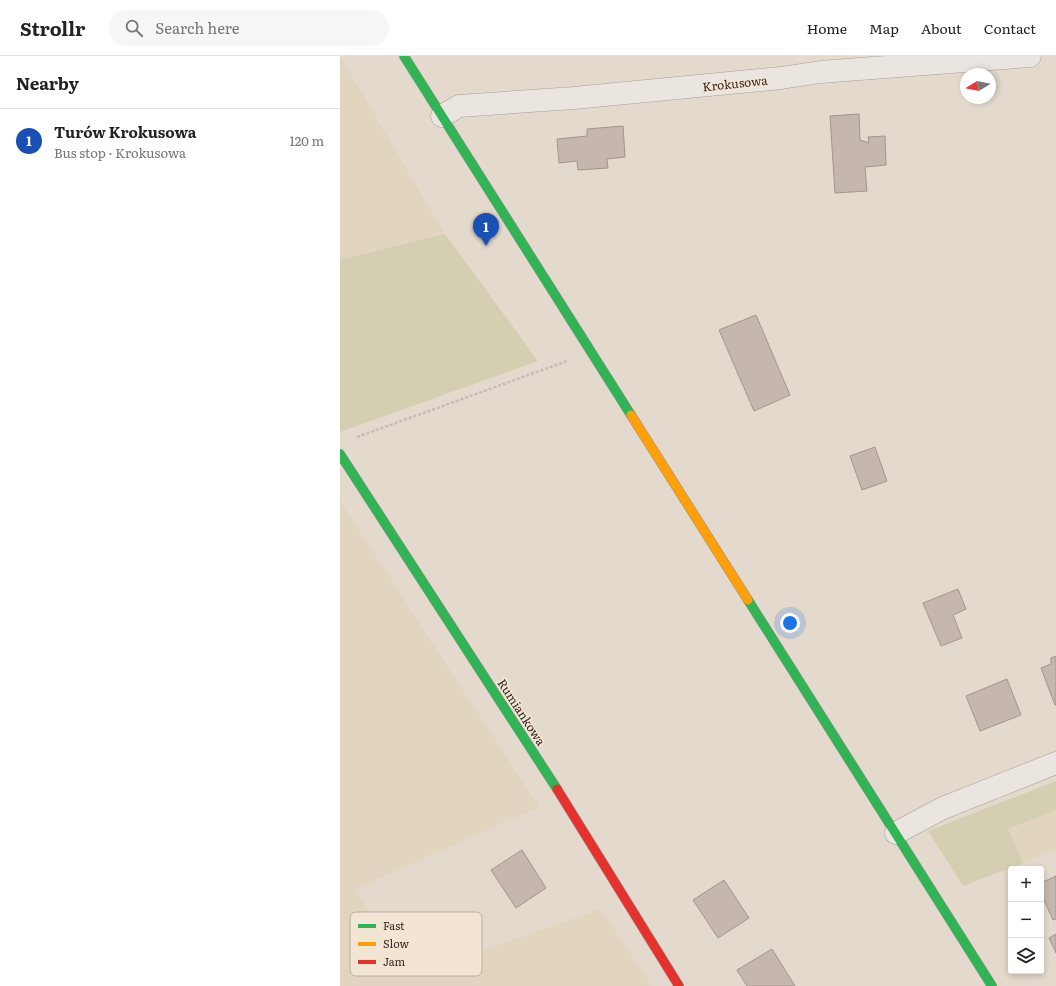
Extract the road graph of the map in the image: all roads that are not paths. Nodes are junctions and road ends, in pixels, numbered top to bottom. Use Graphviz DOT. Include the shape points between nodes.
graph roads {
  1 [pos="404,56"];
  2 [pos="1030,56"];
  3 [pos="442,116"];
  4 [pos="340,454"];
  5 [pos="1056,763"];
  6 [pos="896,833"];
  7 [pos="679,986"];
  8 [pos="992,986"];
  1 -- 3 [label="street"];
  2 -- 3 [label="street, Krokusowa" via="820,72 574,98 458,106"];
  3 -- 6 [label="street"];
  4 -- 7 [label="street, Rumiankowa" via="518,727"];
  5 -- 6 [label="street" via="943,808"];
  6 -- 8 [label="street"];
}
